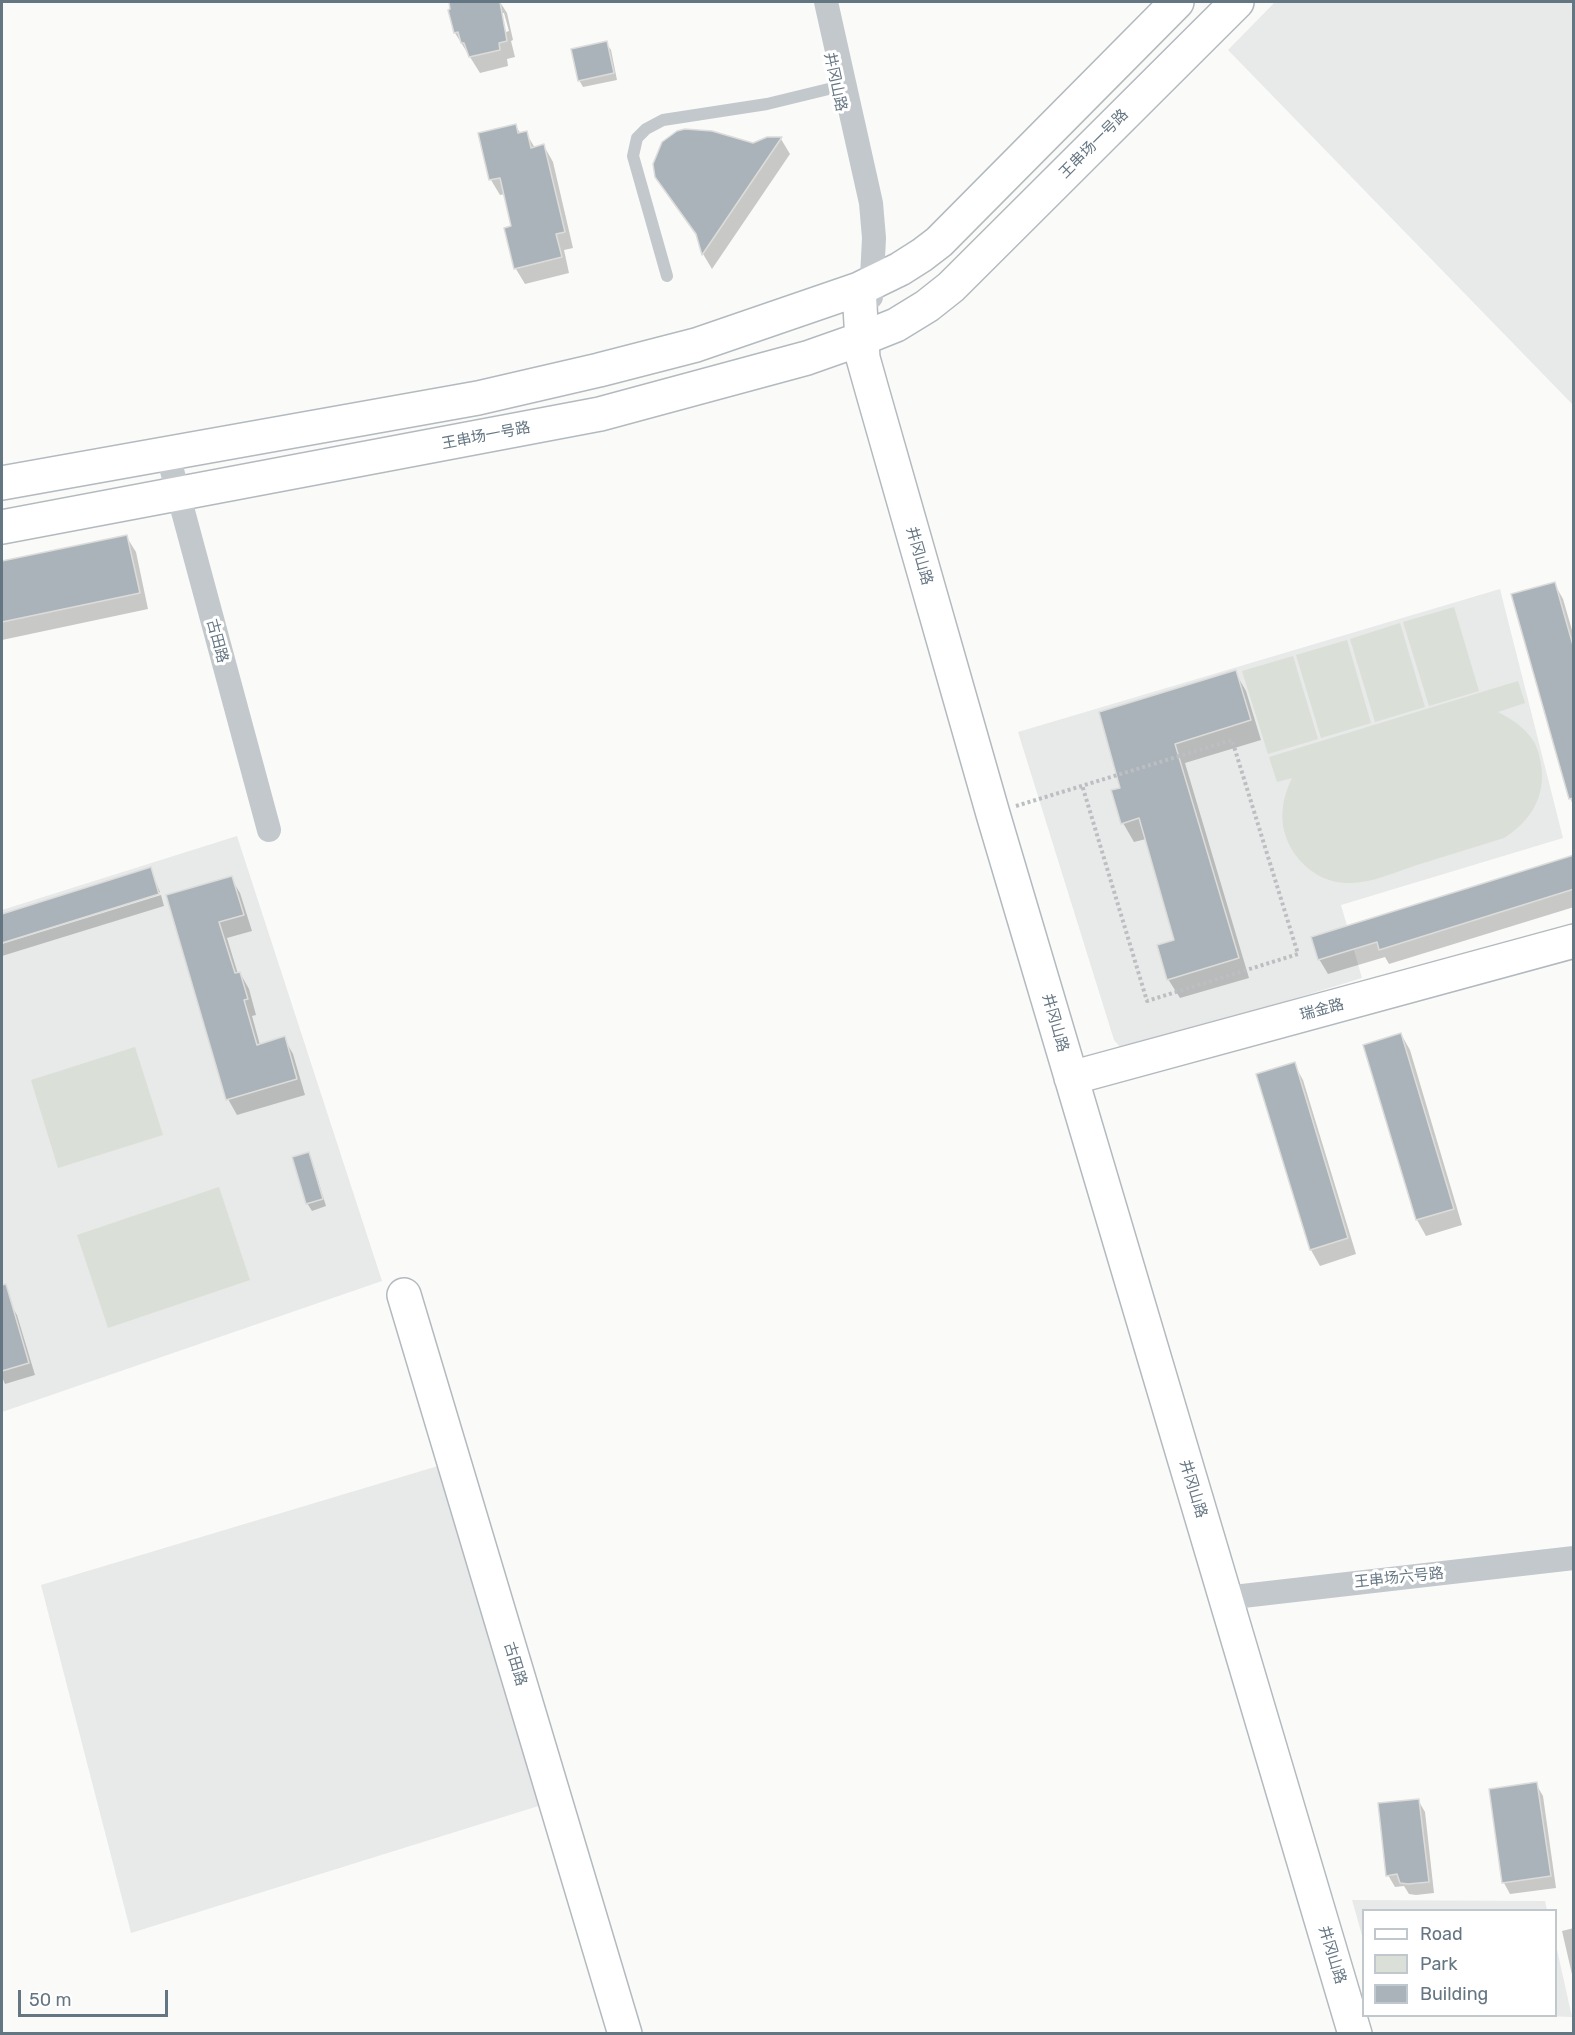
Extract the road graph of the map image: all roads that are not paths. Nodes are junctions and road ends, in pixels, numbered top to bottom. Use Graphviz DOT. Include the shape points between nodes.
graph roads {
  1 [pos="817,2"];
  2 [pos="826,2"];
  3 [pos="1171,2"];
  4 [pos="1177,2"];
  5 [pos="1230,2"];
  6 [pos="1237,2"];
  7 [pos="841,86"];
  8 [pos="939,242"];
  9 [pos="667,276"];
  10 [pos="865,286"];
  11 [pos="951,287"];
  12 [pos="784,314"];
  13 [pos="867,337"];
  14 [pos="167,452"];
  15 [pos="2,483"];
  16 [pos="177,494"];
  17 [pos="2,527"];
  18 [pos="269,830"];
  19 [pos="1574,941"];
  20 [pos="1076,1077"];
  21 [pos="404,1295"];
  22 [pos="1574,1558"];
  23 [pos="1230,1597"];
  24 [pos="625,2034"];
  25 [pos="1355,2034"];
  26 [pos="1365,2034"];
  1 -- 7 [label="street, 井冈山路"];
  2 -- 7 [label="street, 井冈山路"];
  3 -- 8 [label="street"];
  4 -- 8 [label="street"];
  5 -- 11 [label="street, 王串场一号路"];
  6 -- 11 [label="street, 王串场一号路"];
  7 -- 9 [label="lane" via="767,104 663,120 637,138 633,156"];
  7 -- 10 [label="street, 井冈山路" via="871,203 874,238"];
  8 -- 10 [label="street" via="900,269"];
  10 -- 12 [label="street"];
  10 -- 13 [label="street, 井冈山路"];
  10 -- 14 [label="street" via="696,345 599,370 478,398"];
  11 -- 13 [label="street, 王串场一号路" via="896,325"];
  13 -- 16 [label="street, 王串场一号路" via="807,358 600,414"];
  13 -- 20 [label="street, 井冈山路"];
  13 -- 20 [label="street, 井冈山路" via="863,358 875,401 996,825"];
  14 -- 15 [label="street"];
  14 -- 16 [label="street, 古田路"];
  16 -- 17 [label="street, 王串场一号路"];
  16 -- 18 [label="street, 古田路"];
  19 -- 20 [label="street, 瑞金路"];
  20 -- 23 [label="street, 井冈山路"];
  21 -- 24 [label="street, 古田路"];
  22 -- 23 [label="street, 王串场六号路"];
  23 -- 25 [label="street, 井冈山路"];
  23 -- 26 [label="street, 井冈山路"];
}
